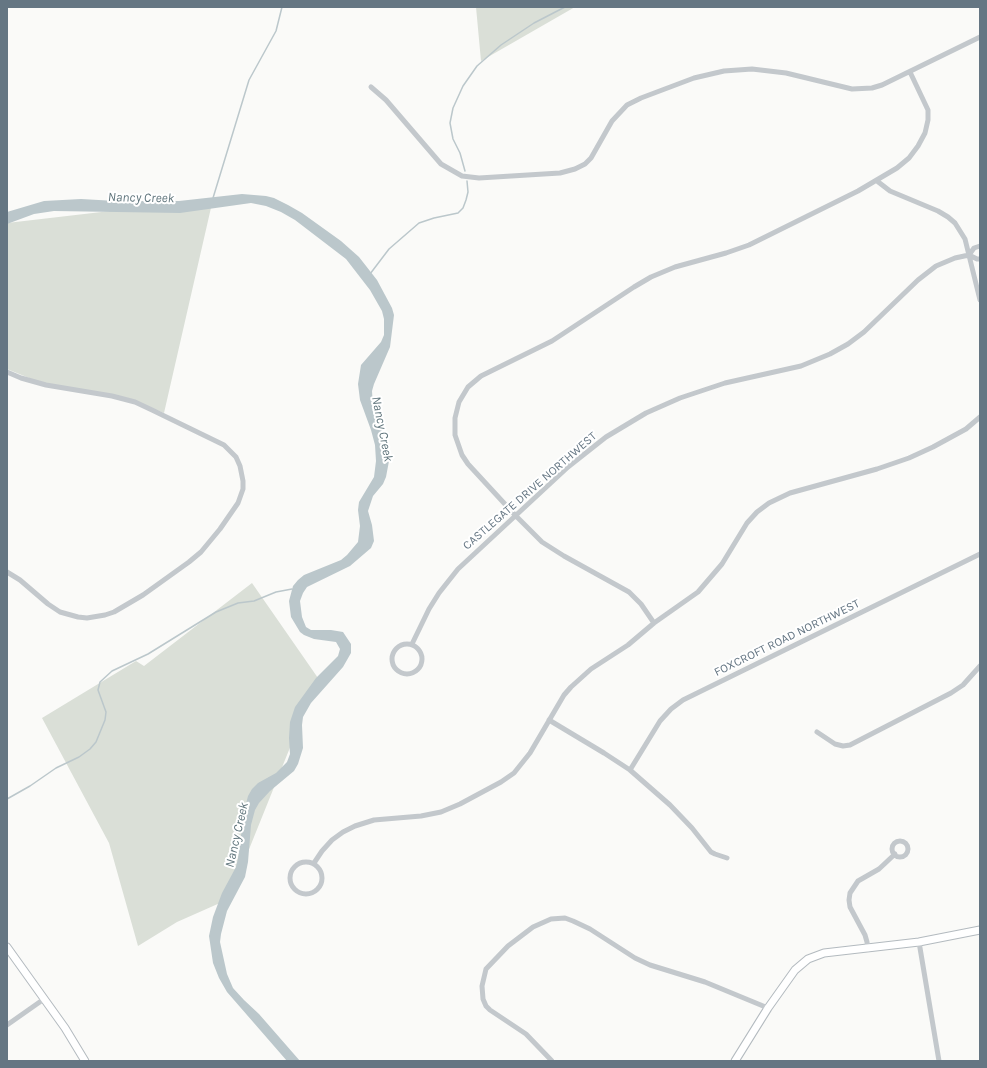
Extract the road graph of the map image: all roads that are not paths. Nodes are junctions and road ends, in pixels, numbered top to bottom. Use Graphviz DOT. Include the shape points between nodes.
graph roads {
  1 [pos="980,37"];
  2 [pos="910,72"];
  3 [pos="371,87"];
  4 [pos="877,181"];
  5 [pos="980,246"];
  6 [pos="969,255"];
  7 [pos="980,259"];
  8 [pos="980,300"];
  9 [pos="7,372"];
  10 [pos="980,417"];
  11 [pos="515,515"];
  12 [pos="980,554"];
  13 [pos="7,572"];
  14 [pos="654,623"];
  15 [pos="412,644"];
  16 [pos="980,666"];
  17 [pos="549,720"];
  18 [pos="817,732"];
  19 [pos="630,770"];
  20 [pos="894,854"];
  21 [pos="727,858"];
  22 [pos="314,863"];
  23 [pos="980,930"];
  24 [pos="919,942"];
  25 [pos="7,947"];
  26 [pos="868,949"];
  27 [pos="44,999"];
  28 [pos="768,1008"];
  29 [pos="7,1024"];
  30 [pos="85,1061"];
  31 [pos="552,1061"];
  32 [pos="735,1061"];
  33 [pos="939,1061"];
  1 -- 2 [label="street"];
  2 -- 3 [label="street" via="882,85 861,89 846,88 766,69 710,73 641,98 627,106 612,121 591,158 575,169 560,173 479,178 462,176 441,164 386,100"];
  2 -- 4 [label="street" via="928,110 928,120 918,146 909,158"];
  4 -- 6 [label="street" via="890,191 948,217 961,231"];
  4 -- 11 [label="street" via="749,244 675,267 652,277 552,341 487,372 474,381 463,394 457,410 454,426 457,444 468,464"];
  5 -- 6 [label="street, CASTLEGATE DRIVE NORTHWEST" via="974,248"];
  6 -- 7 [label="street"];
  6 -- 8 [label="street"];
  6 -- 11 [label="street, CASTLEGATE DRIVE NORTHWEST" via="946,261 928,272 864,332 830,354 801,366 697,392 663,405 630,422 582,455"];
  9 -- 13 [label="street" via="46,385 135,402 224,445 236,457 244,481 238,502 201,552 152,589 114,612 97,617 78,617 60,612"];
  10 -- 14 [label="street" via="966,429 909,458 790,493 769,503 747,523 722,564 706,584"];
  11 -- 14 [label="street" via="551,548 629,592"];
  11 -- 15 [label="street, CASTLEGATE DRIVE NORTHWEST" via="449,580 429,609"];
  12 -- 19 [label="street, FOXCROFT ROAD NORTHWEST" via="684,700 660,721"];
  14 -- 17 [label="street" via="628,645 579,679 564,695"];
  15 -- 15 [label="street" via="402,644 394,651 393,666 401,673 415,671 421,664 419,650"];
  16 -- 18 [label="street" via="963,685 951,693 850,745 835,744"];
  17 -- 19 [label="street"];
  17 -- 22 [label="street" via="524,761 502,782 441,812 374,820 355,826 332,840"];
  19 -- 21 [label="street" via="670,805 712,852"];
  20 -- 26 [label="street" via="879,869 858,881 850,893 850,907 865,935"];
  22 -- 22 [label="street" via="298,864 291,871 293,887 301,893 312,893 320,887 323,876"];
  23 -- 24 [label="street"];
  24 -- 26 [label="street"];
  24 -- 33 [label="street"];
  25 -- 27 [label="street"];
  26 -- 28 [label="street" via="824,953 808,959 795,970"];
  27 -- 29 [label="street"];
  27 -- 30 [label="street"];
  28 -- 31 [label="street" via="705,982 650,965 573,921 565,918 551,919 533,927 508,946 486,969 482,986 484,1003 490,1010 526,1034"];
  28 -- 32 [label="street"];
}
